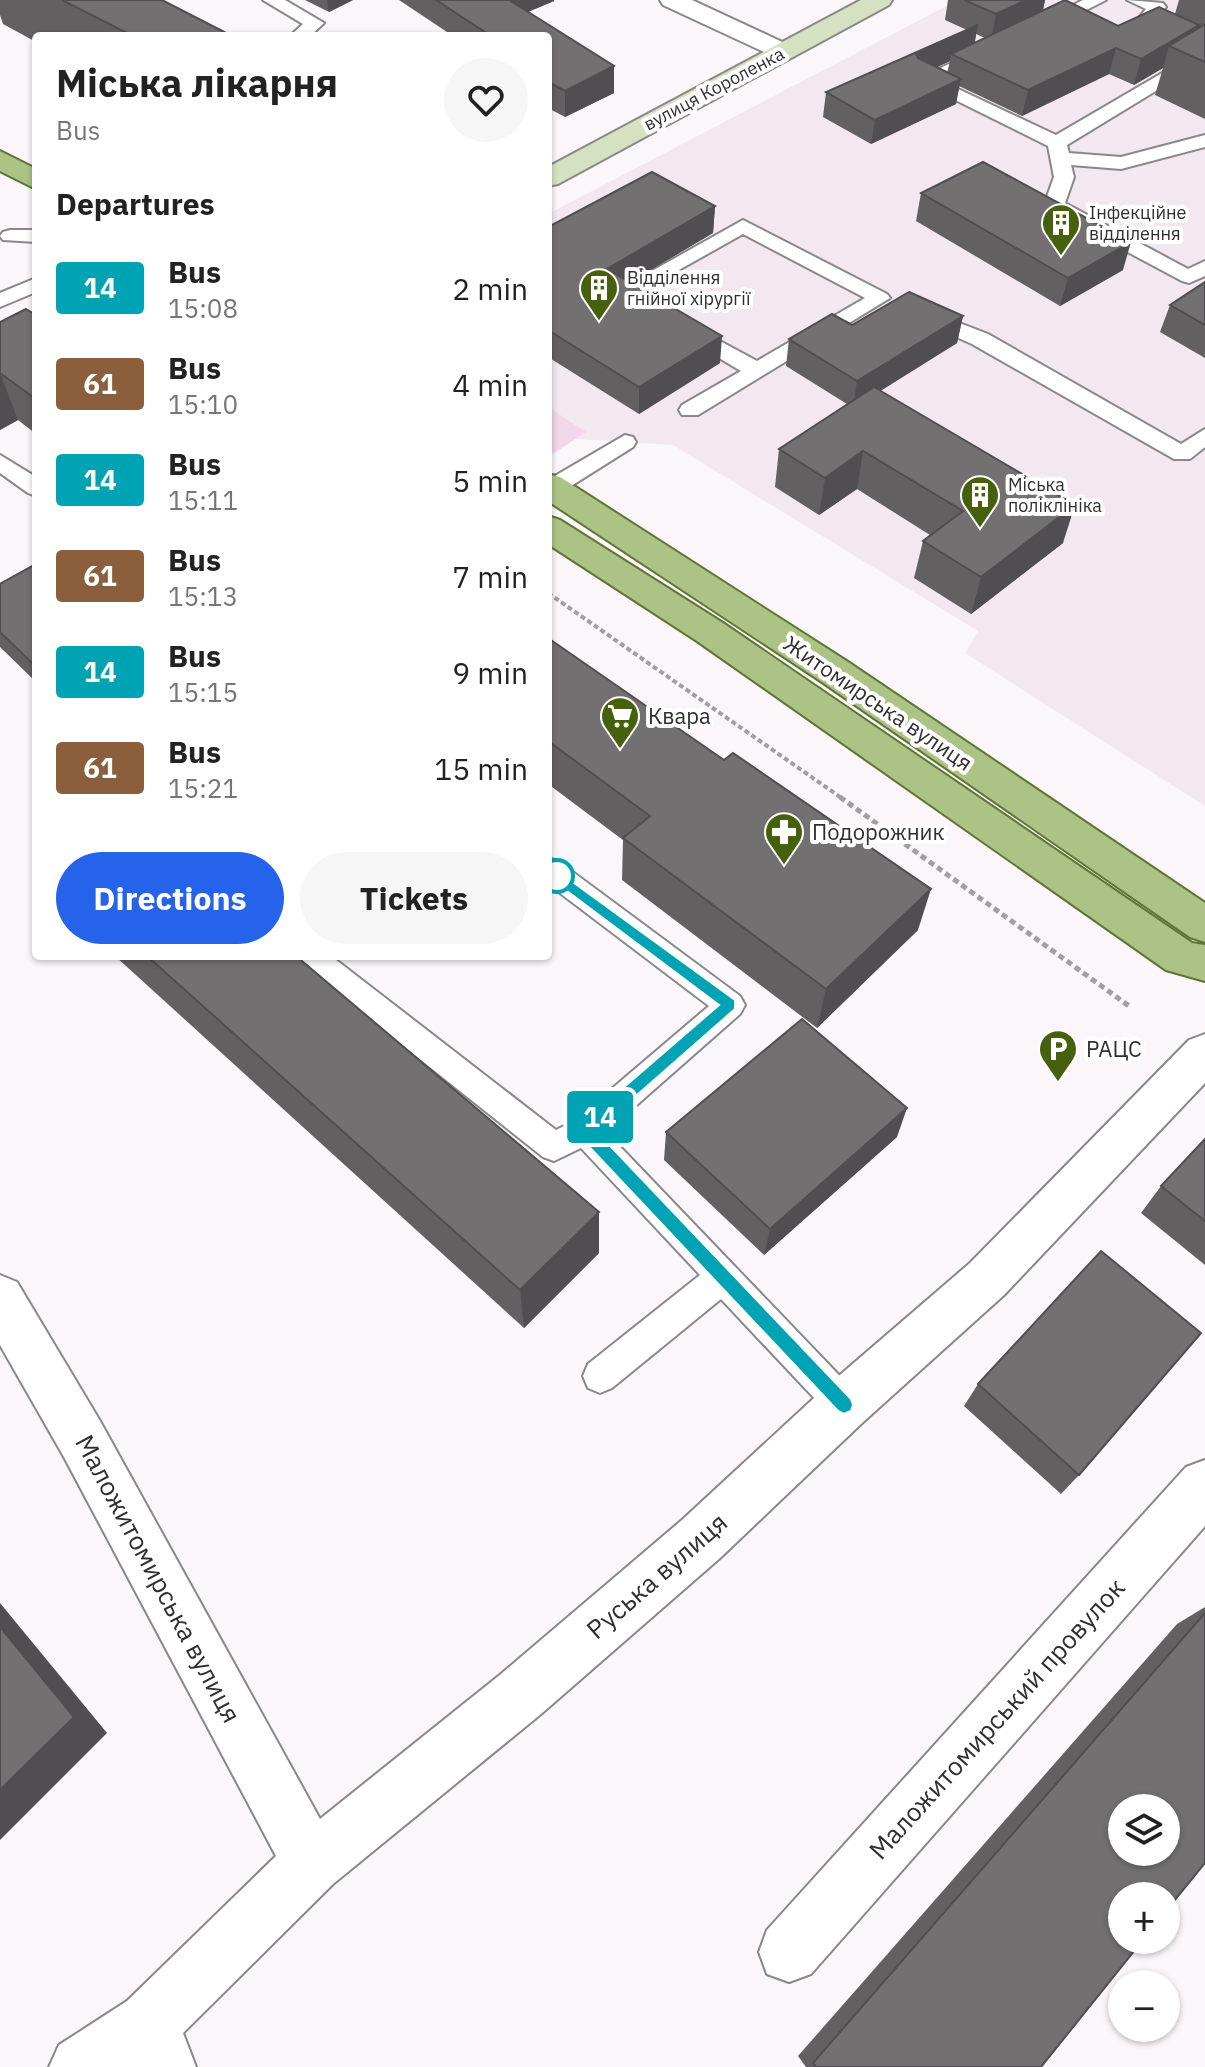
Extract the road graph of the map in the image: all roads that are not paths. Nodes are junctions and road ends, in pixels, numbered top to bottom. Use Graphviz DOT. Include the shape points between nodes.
graph roads {
  1 [pos="272,0"];
  2 [pos="672,0"];
  3 [pos="880,0"];
  4 [pos="1097,0"];
  5 [pos="1136,0"];
  6 [pos="304,32"];
  7 [pos="1025,33"];
  8 [pos="1196,44"];
  9 [pos="996,47"];
  10 [pos="784,52"];
  11 [pos="1205,141"];
  12 [pos="1059,150"];
  13 [pos="0,159"];
  14 [pos="552,176"];
  15 [pos="32,179"];
  16 [pos="10,236"];
  17 [pos="32,236"];
  18 [pos="1205,267"];
  19 [pos="32,286"];
  20 [pos="0,301"];
  21 [pos="894,304"];
  22 [pos="758,371"];
  23 [pos="690,410"];
  24 [pos="1205,436"];
  25 [pos="625,442"];
  26 [pos="0,462"];
  27 [pos="32,485"];
  28 [pos="552,485"];
  29 [pos="552,487"];
  30 [pos="552,531"];
  31 [pos="552,872"];
  32 [pos="1205,925"];
  33 [pos="315,960"];
  34 [pos="1205,963"];
  35 [pos="1205,1053"];
  36 [pos="585,1131"];
  37 [pos="723,1277"];
  38 [pos="0,1298"];
  39 [pos="600,1376"];
  40 [pos="844,1405"];
  41 [pos="1205,1486"];
  42 [pos="312,1863"];
  43 [pos="789,1952"];
  44 [pos="157,2045"];
  45 [pos="81,2067"];
  1 -- 6 [label="lane" via="315,23"];
  2 -- 10 [label="street"];
  3 -- 10 [label="main road, вулиця Короленка"];
  4 -- 7 [label="lane"];
  5 -- 8 [label="lane" via="1157,7 1146,20"];
  8 -- 12 [label="lane"];
  9 -- 12 [label="lane" via="924,80"];
  10 -- 14 [label="main road, вулиця Короленка"];
  11 -- 12 [label="lane" via="1121,163"];
  12 -- 18 [label="lane" via="1064,177 1054,205 1189,277"];
  13 -- 15 [label="main road"];
  16 -- 17 [label="lane"];
  19 -- 20 [label="lane"];
  21 -- 22 [label="lane"];
  21 -- 22 [label="lane" via="743,226 621,294"];
  21 -- 24 [label="lane" via="980,339 1182,454"];
  22 -- 23 [label="lane"];
  25 -- 28 [label="lane"];
  26 -- 27 [label="lane"];
  29 -- 32 [label="main road, Житомирська вулиця" via="835,672"];
  30 -- 34 [label="main road" via="710,632 1181,958"];
  31 -- 36 [label="lane" via="730,1005"];
  33 -- 36 [label="lane" via="554,1147"];
  35 -- 40 [label="street, Руська вулиця" via="987,1279"];
  36 -- 37 [label="lane"];
  37 -- 39 [label="lane"];
  37 -- 40 [label="lane"];
  38 -- 42 [label="street, Маложитомирська вулиця"];
  40 -- 42 [label="street, Руська вулиця" via="701,1539 533,1684"];
  41 -- 43 [label="street, Маложитомирський провулок"];
  42 -- 44 [label="street, Руська вулиця"];
  44 -- 45 [label="street, Руська вулиця"];
}
